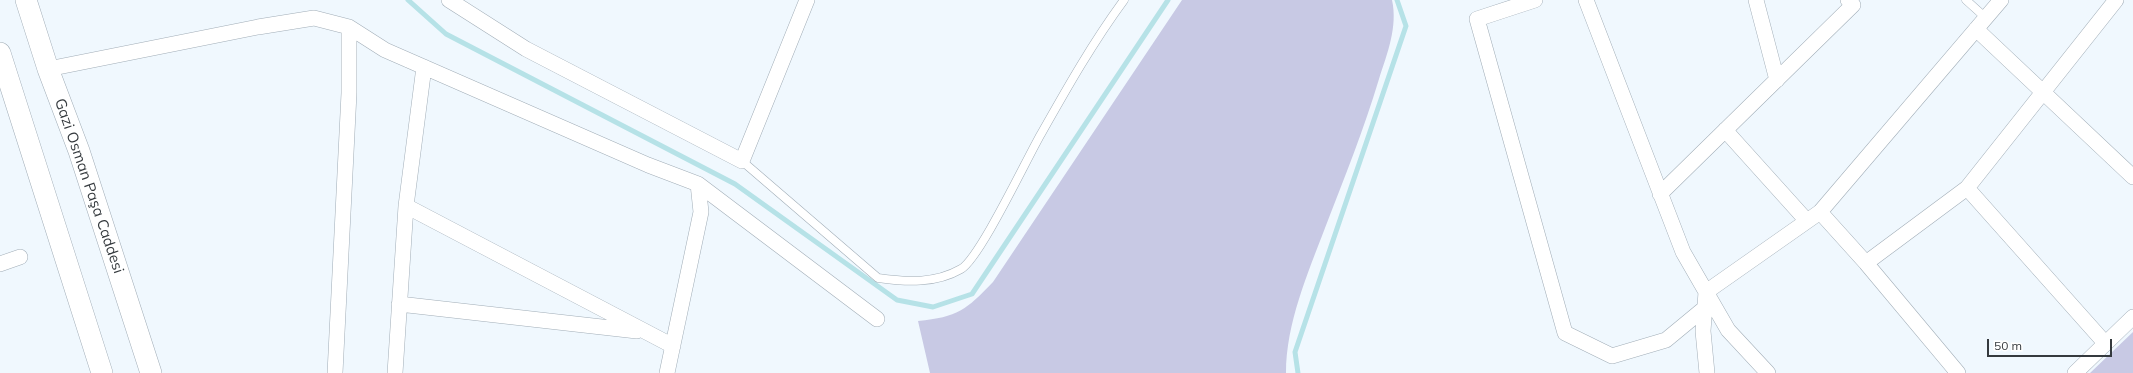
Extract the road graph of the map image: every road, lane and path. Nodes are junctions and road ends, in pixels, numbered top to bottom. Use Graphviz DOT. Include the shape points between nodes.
graph roads {
  1 [pos="26,0"];
  2 [pos="449,0"];
  3 [pos="807,0"];
  4 [pos="1124,0"];
  5 [pos="1535,0"];
  6 [pos="1586,0"];
  7 [pos="1756,0"];
  8 [pos="1966,0"];
  9 [pos="2001,0"];
  10 [pos="2116,0"];
  11 [pos="1852,2"];
  12 [pos="1981,24"];
  13 [pos="349,27"];
  14 [pos="1,57"];
  15 [pos="424,67"];
  16 [pos="48,69"];
  17 [pos="1777,80"];
  18 [pos="2043,92"];
  19 [pos="1725,130"];
  20 [pos="742,160"];
  21 [pos="2133,177"];
  22 [pos="698,184"];
  23 [pos="1967,188"];
  24 [pos="1660,194"];
  25 [pos="406,206"];
  26 [pos="1820,212"];
  27 [pos="1807,221"];
  28 [pos="20,257"];
  29 [pos="1866,263"];
  30 [pos="0,264"];
  31 [pos="1707,301"];
  32 [pos="400,304"];
  33 [pos="2133,316"];
  34 [pos="877,319"];
  35 [pos="645,332"];
  36 [pos="2105,343"];
  37 [pos="673,346"];
  38 [pos="102,373"];
  39 [pos="151,373"];
  40 [pos="334,373"];
  41 [pos="395,373"];
  42 [pos="667,373"];
  43 [pos="1707,373"];
  44 [pos="1768,373"];
  45 [pos="1958,373"];
  46 [pos="2075,373"];
  1 -- 16 [label="main road, Gazi Osman Paşa Caddesi"];
  2 -- 20 [label="street" via="526,49"];
  3 -- 20 [label="street"];
  4 -- 20 [label="lane" via="1101,31 978,249 962,268 935,279 907,282 878,278"];
  5 -- 31 [label="street" via="1477,19 1565,333 1612,356 1666,340"];
  6 -- 24 [label="street"];
  7 -- 17 [label="street"];
  8 -- 12 [label="lane"];
  9 -- 12 [label="street"];
  10 -- 18 [label="street"];
  11 -- 17 [label="street"];
  12 -- 18 [label="street"];
  12 -- 26 [label="street"];
  13 -- 15 [label="street" via="385,50"];
  13 -- 16 [label="street" via="314,18"];
  13 -- 40 [label="street" via="349,93"];
  14 -- 38 [label="main road"];
  15 -- 22 [label="street" via="641,162"];
  15 -- 25 [label="street"];
  16 -- 39 [label="main road, Gazi Osman Paşa Caddesi" via="79,151"];
  17 -- 19 [label="street"];
  18 -- 21 [label="street"];
  18 -- 23 [label="street"];
  19 -- 24 [label="street"];
  19 -- 27 [label="street"];
  22 -- 34 [label="street"];
  22 -- 37 [label="street" via="701,212"];
  23 -- 29 [label="street"];
  23 -- 36 [label="street"];
  24 -- 31 [label="street" via="1683,252"];
  25 -- 32 [label="street"];
  25 -- 35 [label="street"];
  26 -- 27 [label="street"];
  26 -- 29 [label="street"];
  27 -- 31 [label="street"];
  28 -- 30 [label="street"];
  29 -- 45 [label="street"];
  31 -- 43 [label="street" via="1703,331"];
  31 -- 44 [label="street" via="1728,330"];
  32 -- 35 [label="street"];
  32 -- 41 [label="street"];
  33 -- 36 [label="street"];
  35 -- 37 [label="street"];
  36 -- 46 [label="street"];
  37 -- 42 [label="street"];
}
